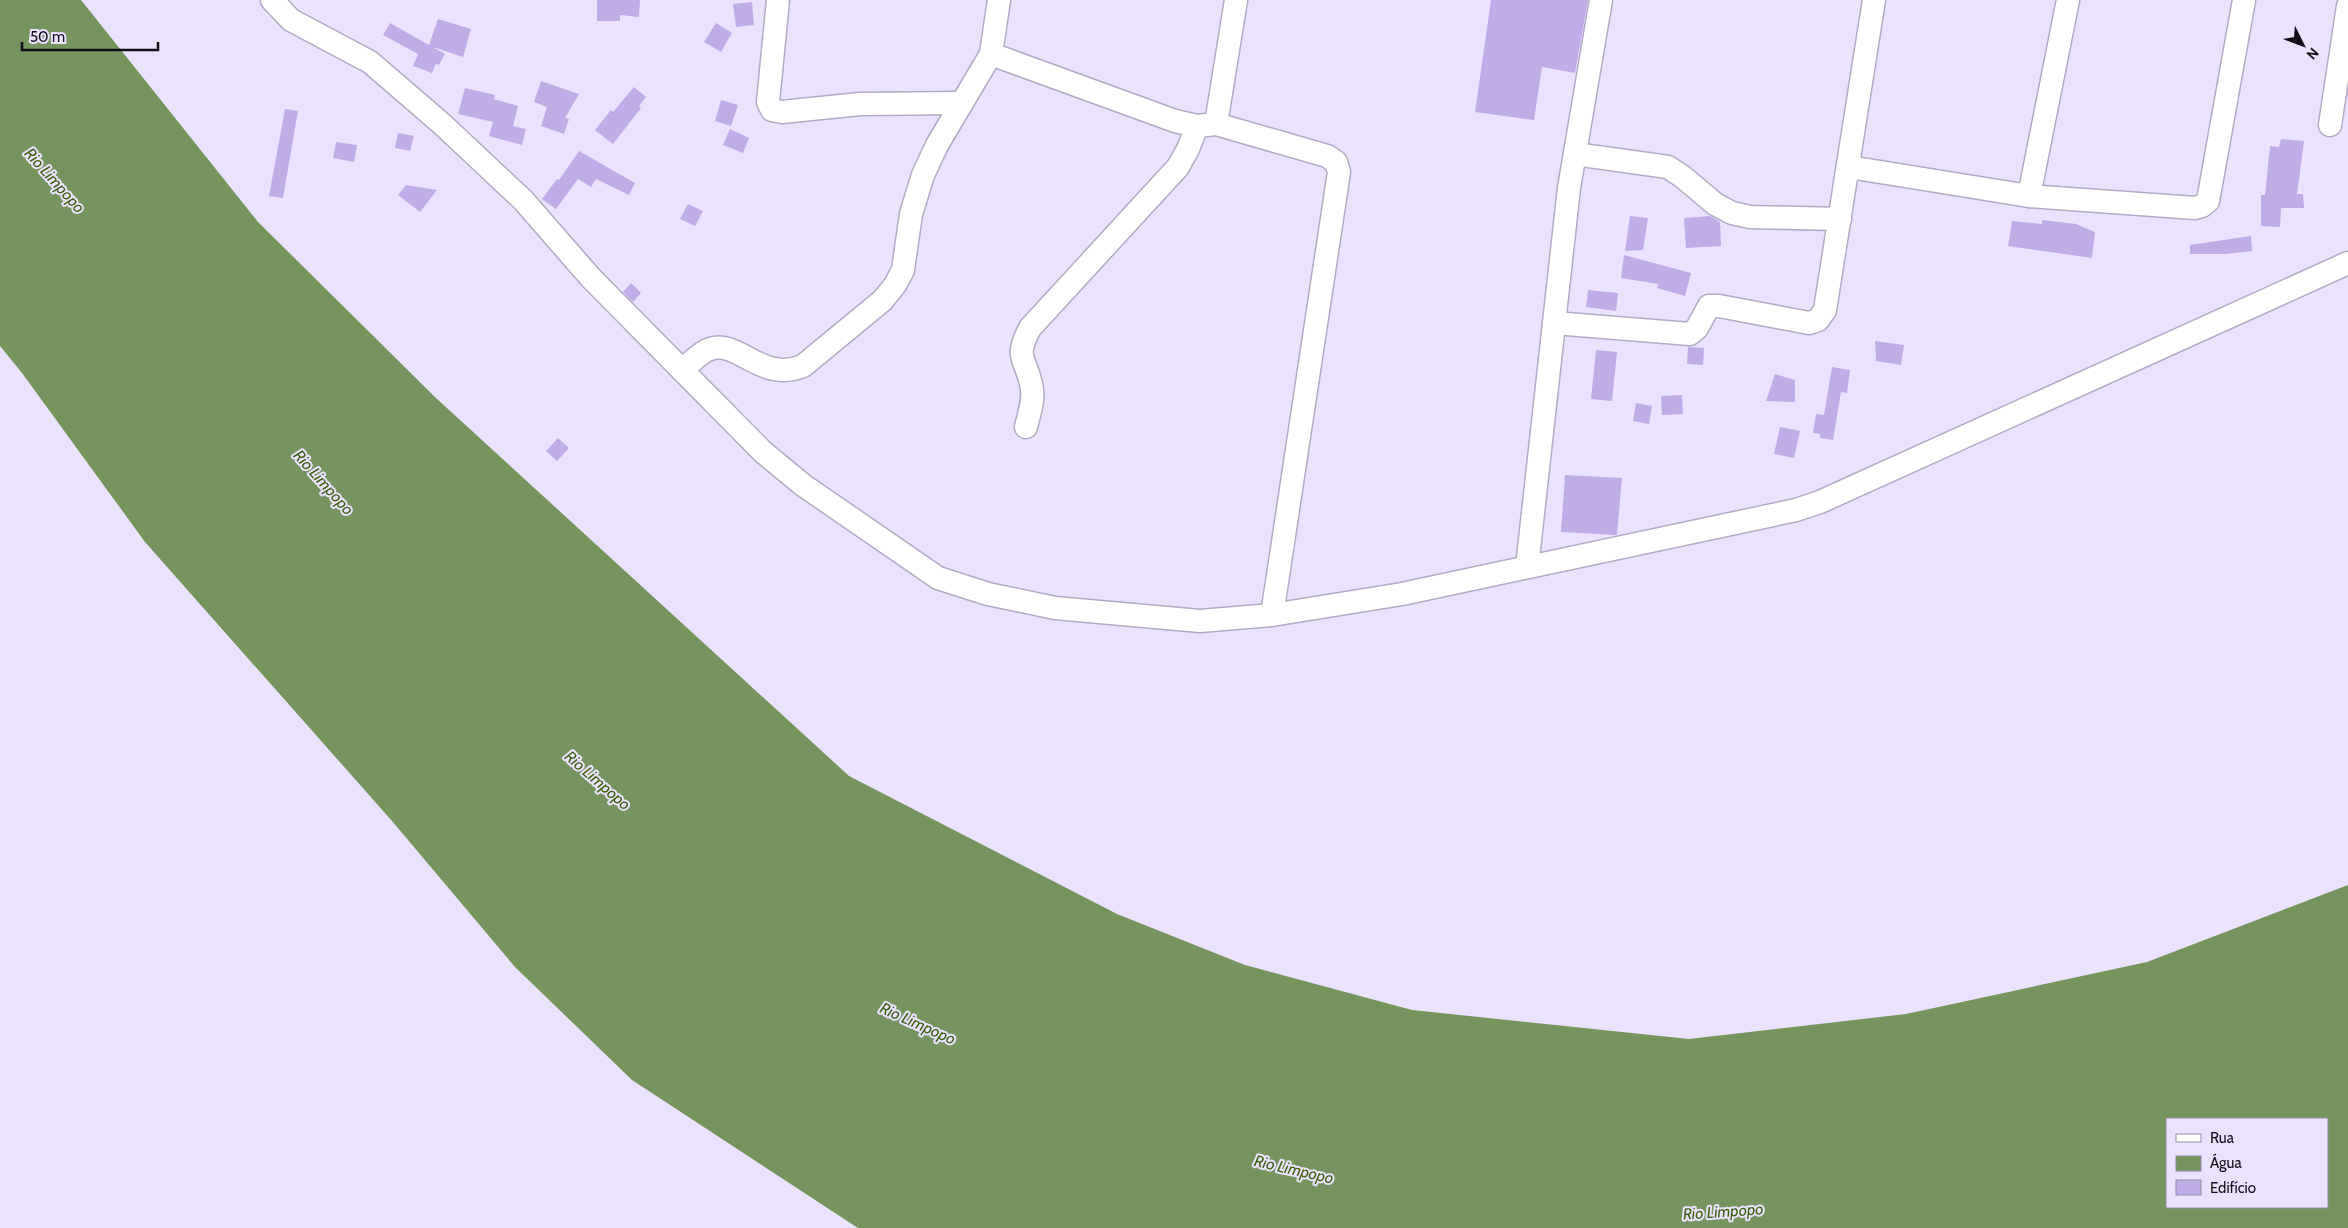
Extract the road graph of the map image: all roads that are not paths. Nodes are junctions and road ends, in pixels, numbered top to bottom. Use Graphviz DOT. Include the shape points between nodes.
graph roads {
  1 [pos="272,0"];
  2 [pos="778,0"];
  3 [pos="999,0"];
  4 [pos="1236,0"];
  5 [pos="1601,0"];
  6 [pos="1874,0"];
  7 [pos="2068,0"];
  8 [pos="2244,0"];
  9 [pos="2348,6"];
  10 [pos="991,54"];
  11 [pos="962,103"];
  12 [pos="1207,125"];
  13 [pos="2330,125"];
  14 [pos="1575,154"];
  15 [pos="1849,166"];
  16 [pos="2028,196"];
  17 [pos="1840,219"];
  18 [pos="2348,263"];
  19 [pos="1554,324"];
  20 [pos="682,370"];
  21 [pos="1026,428"];
  22 [pos="1528,567"];
  23 [pos="1272,615"];
  1 -- 20 [label="street" via="291,20 370,62 442,124 523,200 591,278"];
  2 -- 11 [label="street" via="768,102 772,110 782,112 860,104"];
  3 -- 10 [label="street"];
  4 -- 12 [label="street"];
  5 -- 14 [label="street"];
  6 -- 15 [label="street"];
  7 -- 16 [label="street"];
  8 -- 16 [label="street" via="2208,201 2195,208"];
  9 -- 13 [label="street"];
  10 -- 11 [label="street"];
  10 -- 12 [label="street" via="1175,121"];
  11 -- 20 [label="street" via="923,175 911,214 902,270 883,300 803,366 791,371 774,371 721,347 709,349"];
  12 -- 21 [label="street" via="1178,167 1030,328 1022,343 1022,361 1031,384 1032,401"];
  12 -- 23 [label="street" via="1327,156 1336,162 1339,172"];
  14 -- 17 [label="street" via="1668,167 1715,204 1732,213 1750,217"];
  14 -- 19 [label="street"];
  15 -- 16 [label="street"];
  15 -- 17 [label="street"];
  17 -- 19 [label="street" via="1825,310 1818,320 1809,322 1710,306 1690,334"];
  18 -- 22 [label="street" via="1820,502 1796,510"];
  19 -- 22 [label="street"];
  20 -- 23 [label="street" via="763,452 803,486 938,578 988,594 1064,609 1200,621"];
  22 -- 23 [label="street" via="1402,594"];
}
